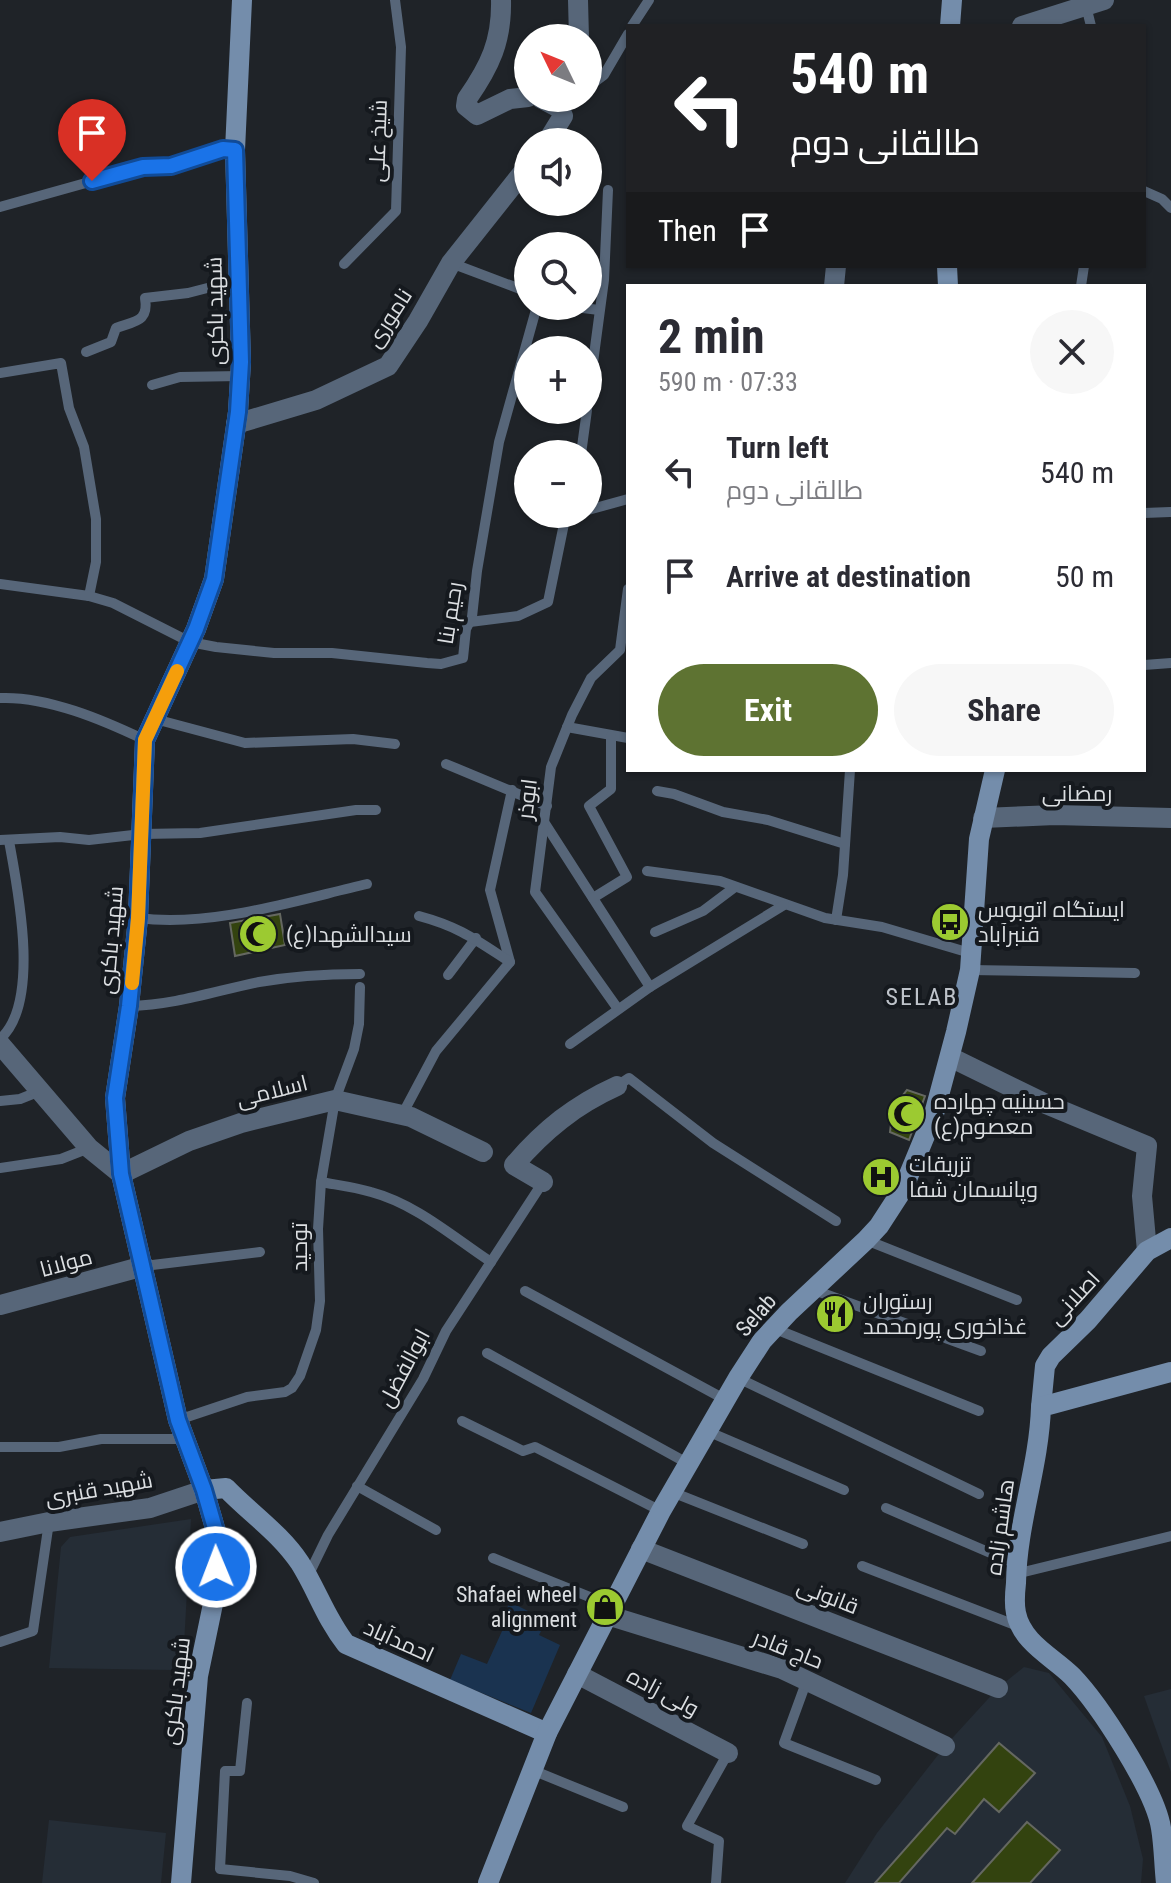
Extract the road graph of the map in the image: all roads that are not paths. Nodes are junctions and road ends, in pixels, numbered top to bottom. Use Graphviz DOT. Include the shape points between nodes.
graph roads {
  1 [pos="242,0"];
  2 [pos="395,0"];
  3 [pos="501,0"];
  4 [pos="578,0"];
  5 [pos="649,0"];
  6 [pos="952,0"];
  7 [pos="1093,11"];
  8 [pos="579,24"];
  9 [pos="633,24"];
  10 [pos="950,24"];
  11 [pos="1031,24"];
  12 [pos="626,37"];
  13 [pos="602,76"];
  14 [pos="514,99"];
  15 [pos="235,150"];
  16 [pos="514,184"];
  17 [pos="608,190"];
  18 [pos="1146,192"];
  19 [pos="0,207"];
  20 [pos="1171,208"];
  21 [pos="451,263"];
  22 [pos="344,264"];
  23 [pos="514,287"];
  24 [pos="239,288"];
  25 [pos="602,292"];
  26 [pos="533,320"];
  27 [pos="86,352"];
  28 [pos="0,373"];
  29 [pos="240,376"];
  30 [pos="152,385"];
  31 [pos="236,424"];
  32 [pos="626,500"];
  33 [pos="602,506"];
  34 [pos="1170,512"];
  35 [pos="1146,513"];
  36 [pos="565,528"];
  37 [pos="0,584"];
  38 [pos="89,596"];
  39 [pos="626,604"];
  40 [pos="470,622"];
  41 [pos="190,642"];
  42 [pos="1171,663"];
  43 [pos="1146,665"];
  44 [pos="0,698"];
  45 [pos="155,719"];
  46 [pos="567,727"];
  47 [pos="611,736"];
  48 [pos="626,738"];
  49 [pos="145,740"];
  50 [pos="395,744"];
  51 [pos="446,764"];
  52 [pos="850,772"];
  53 [pos="994,772"];
  54 [pos="512,790"];
  55 [pos="657,791"];
  56 [pos="547,806"];
  57 [pos="376,810"];
  58 [pos="983,818"];
  59 [pos="1171,818"];
  60 [pos="544,822"];
  61 [pos="142,834"];
  62 [pos="4,840"];
  63 [pos="845,844"];
  64 [pos="647,871"];
  65 [pos="367,884"];
  66 [pos="735,887"];
  67 [pos="593,898"];
  68 [pos="784,905"];
  69 [pos="419,916"];
  70 [pos="138,918"];
  71 [pos="836,920"];
  72 [pos="655,932"];
  73 [pos="476,938"];
  74 [pos="970,961"];
  75 [pos="510,962"];
  76 [pos="1135,973"];
  77 [pos="360,974"];
  78 [pos="448,975"];
  79 [pos="360,987"];
  80 [pos="650,987"];
  81 [pos="129,1006"];
  82 [pos="618,1009"];
  83 [pos="0,1042"];
  84 [pos="570,1044"];
  85 [pos="950,1057"];
  86 [pos="617,1086"];
  87 [pos="40,1091"];
  88 [pos="335,1100"];
  89 [pos="0,1101"];
  90 [pos="402,1115"];
  91 [pos="89,1148"];
  92 [pos="483,1152"];
  93 [pos="0,1168"];
  94 [pos="121,1174"];
  95 [pos="321,1182"];
  96 [pos="543,1182"];
  97 [pos="836,1221"];
  98 [pos="1171,1238"];
  99 [pos="866,1240"];
  100 [pos="1147,1251"];
  101 [pos="260,1252"];
  102 [pos="491,1262"];
  103 [pos="144,1266"];
  104 [pos="813,1290"];
  105 [pos="525,1291"];
  106 [pos="1017,1300"];
  107 [pos="0,1305"];
  108 [pos="773,1328"];
  109 [pos="981,1351"];
  110 [pos="487,1353"];
  111 [pos="1171,1372"];
  112 [pos="738,1378"];
  113 [pos="726,1400"];
  114 [pos="1041,1407"];
  115 [pos="979,1411"];
  116 [pos="462,1421"];
  117 [pos="182,1429"];
  118 [pos="707,1431"];
  119 [pos="0,1447"];
  120 [pos="689,1464"];
  121 [pos="357,1486"];
  122 [pos="204,1490"];
  123 [pos="844,1490"];
  124 [pos="672,1492"];
  125 [pos="979,1494"];
  126 [pos="886,1508"];
  127 [pos="661,1511"];
  128 [pos="49,1522"];
  129 [pos="436,1530"];
  130 [pos="0,1532"];
  131 [pos="1171,1536"];
  132 [pos="803,1544"];
  133 [pos="641,1549"];
  134 [pos="493,1558"];
  135 [pos="862,1566"];
  136 [pos="1016,1569"];
  137 [pos="307,1577"];
  138 [pos="610,1610"];
  139 [pos="1023,1629"];
  140 [pos="0,1642"];
  141 [pos="577,1674"];
  142 [pos="807,1680"];
  143 [pos="998,1688"];
  144 [pos="247,1703"];
  145 [pos="547,1733"];
  146 [pos="945,1746"];
  147 [pos="728,1753"];
  148 [pos="532,1770"];
  149 [pos="876,1780"];
  150 [pos="623,1807"];
  151 [pos="240,1877"];
  152 [pos="181,1883"];
  153 [pos="314,1883"];
  154 [pos="488,1883"];
  155 [pos="716,1883"];
  156 [pos="1166,1883"];
  1 -- 15 [label="street, شهید باکری"];
  2 -- 22 [label="lane, شیخ علی" via="401,47 396,211"];
  3 -- 14 [label="street" via="492,61 466,106 477,115"];
  4 -- 8 [label="street"];
  5 -- 9 [label="lane"];
  6 -- 10 [label="street"];
  7 -- 11 [label="street"];
  12 -- 13 [label="lane"];
  15 -- 19 [label="lane" via="171,166 143,167"];
  15 -- 24 [label="street, شهید باکری"];
  16 -- 21 [label="street, ناموری"];
  17 -- 25 [label="lane"];
  18 -- 20 [label="lane"];
  21 -- 23 [label="lane"];
  21 -- 31 [label="street, ناموری" via="388,366 316,400"];
  24 -- 27 [label="lane" via="219,285 145,298 142,319 116,328 111,342"];
  24 -- 29 [label="street, شهید باکری"];
  26 -- 40 [label="lane, رحیم بنا" via="499,442"];
  28 -- 38 [label="lane" via="61,363 69,408 84,447 96,519"];
  29 -- 30 [label="lane" via="180,377"];
  29 -- 31 [label="street, شهید باکری"];
  31 -- 41 [label="street, شهید باکری" via="214,579"];
  32 -- 33 [label="lane"];
  34 -- 35 [label="lane"];
  36 -- 40 [label="lane" via="548,602 518,616"];
  37 -- 38 [label="lane"];
  38 -- 41 [label="lane"];
  39 -- 46 [label="lane, ابوذر" via="620,650 591,678"];
  40 -- 41 [label="lane, رحیم بنا" via="463,658 441,664 244,651"];
  41 -- 45 [label="street, شهید باکری"];
  42 -- 43 [label="lane"];
  44 -- 49 [label="lane" via="56,706"];
  45 -- 49 [label="street, شهید باکری"];
  45 -- 50 [label="lane" via="245,743 353,739"];
  46 -- 47 [label="lane"];
  46 -- 56 [label="lane, ابوذر" via="551,767"];
  47 -- 48 [label="lane"];
  47 -- 67 [label="lane" via="611,789 589,806 627,877"];
  49 -- 61 [label="street, شهید باکری"];
  51 -- 54 [label="lane"];
  52 -- 63 [label="lane"];
  53 -- 58 [label="street, Selab"];
  54 -- 56 [label="lane"];
  54 -- 75 [label="lane" via="490,890"];
  55 -- 63 [label="lane"];
  56 -- 60 [label="lane, ابوذر"];
  57 -- 61 [label="lane" via="200,833"];
  58 -- 59 [label="street, رمضانی"];
  58 -- 74 [label="street, Selab"];
  60 -- 67 [label="lane"];
  60 -- 82 [label="lane, ابوذر" via="535,892"];
  61 -- 62 [label="lane"];
  61 -- 70 [label="street, شهید باکری"];
  62 -- 83 [label="lane" via="22,928 22,1001"];
  63 -- 71 [label="lane"];
  64 -- 66 [label="lane"];
  65 -- 70 [label="lane" via="222,915"];
  66 -- 68 [label="lane"];
  66 -- 72 [label="lane" via="703,911"];
  67 -- 80 [label="lane"];
  68 -- 71 [label="lane"];
  68 -- 80 [label="lane"];
  69 -- 73 [label="lane"];
  70 -- 81 [label="street, شهید باکری"];
  71 -- 74 [label="lane" via="882,927"];
  73 -- 75 [label="lane"];
  73 -- 78 [label="lane"];
  74 -- 76 [label="lane"];
  74 -- 85 [label="street, Selab"];
  75 -- 90 [label="lane" via="436,1051"];
  77 -- 81 [label="lane" via="288,978 186,1001"];
  79 -- 88 [label="lane, توحید" via="354,1049"];
  80 -- 82 [label="lane"];
  81 -- 94 [label="street, شهید باکری" via="115,1098"];
  82 -- 84 [label="lane"];
  83 -- 87 [label="street"];
  85 -- 99 [label="street, Selab" via="934,1114 903,1189"];
  85 -- 100 [label="street" via="1147,1146 1142,1196"];
  86 -- 96 [label="street" via="550,1126 514,1165"];
  86 -- 97 [label="lane" via="629,1078 713,1143"];
  87 -- 89 [label="lane"];
  87 -- 91 [label="street"];
  88 -- 90 [label="street, اسلامی"];
  88 -- 94 [label="street, اسلامی" via="241,1123"];
  88 -- 95 [label="lane, توحید"];
  90 -- 92 [label="street, اسلامی"];
  91 -- 93 [label="lane" via="61,1159"];
  91 -- 94 [label="street"];
  94 -- 103 [label="street, شهید باکری"];
  95 -- 102 [label="lane" via="388,1198 452,1233"];
  95 -- 117 [label="lane, توحید" via="320,1301 300,1376 285,1392 247,1397"];
  96 -- 102 [label="lane, ابوالفضل"];
  98 -- 100 [label="street, اصلانی"];
  99 -- 104 [label="street, Selab"];
  99 -- 106 [label="lane"];
  100 -- 114 [label="street, اصلانی" via="1051,1356"];
  101 -- 103 [label="lane"];
  102 -- 121 [label="lane, ابوالفضل"];
  103 -- 107 [label="street, مولانا"];
  103 -- 117 [label="street, شهید باکری"];
  104 -- 108 [label="street, Selab"];
  104 -- 109 [label="lane"];
  105 -- 113 [label="lane"];
  108 -- 112 [label="street, Selab"];
  108 -- 115 [label="lane"];
  110 -- 120 [label="lane"];
  111 -- 114 [label="street"];
  112 -- 113 [label="street, Selab"];
  112 -- 125 [label="lane"];
  113 -- 118 [label="street, Selab"];
  114 -- 136 [label="street, هاشم زاده"];
  116 -- 127 [label="lane" via="523,1451 535,1447"];
  117 -- 119 [label="lane, توحید" via="59,1447"];
  117 -- 122 [label="street, شهید باکری"];
  118 -- 120 [label="street, Selab"];
  118 -- 123 [label="lane"];
  120 -- 124 [label="street, Selab"];
  121 -- 129 [label="lane"];
  121 -- 137 [label="lane, ابوالفضل"];
  122 -- 128 [label="street, شهید قنبری" via="150,1508"];
  122 -- 137 [label="street, احمدآباد" via="226,1488 267,1523"];
  122 -- 152 [label="street, شهید باکری" via="217,1535 214,1599 198,1676"];
  124 -- 127 [label="street, Selab"];
  124 -- 132 [label="lane"];
  126 -- 136 [label="lane"];
  127 -- 133 [label="street, Selab"];
  128 -- 130 [label="street, شهید قنبری"];
  128 -- 140 [label="lane" via="33,1631"];
  131 -- 136 [label="lane"];
  133 -- 138 [label="street, Selab"];
  133 -- 143 [label="street, قانونی"];
  134 -- 138 [label="lane"];
  135 -- 139 [label="lane"];
  136 -- 139 [label="street, هاشم زاده" via="1016,1615"];
  137 -- 145 [label="street, احمدآباد" via="346,1644"];
  138 -- 141 [label="street, Selab"];
  138 -- 142 [label="street, حاج قادر"];
  139 -- 156 [label="street" via="1043,1654 1072,1675 1147,1788 1162,1829"];
  141 -- 145 [label="street, Selab"];
  141 -- 147 [label="street, ولی زاده"];
  142 -- 146 [label="street, حاج قادر"];
  142 -- 149 [label="lane" via="784,1743"];
  144 -- 151 [label="lane" via="240,1771 225,1771 220,1869"];
  145 -- 148 [label="street, Selab"];
  147 -- 155 [label="lane" via="687,1826 719,1841"];
  148 -- 150 [label="lane"];
  148 -- 154 [label="street, Selab"];
  151 -- 153 [label="lane" via="290,1876"];
}
